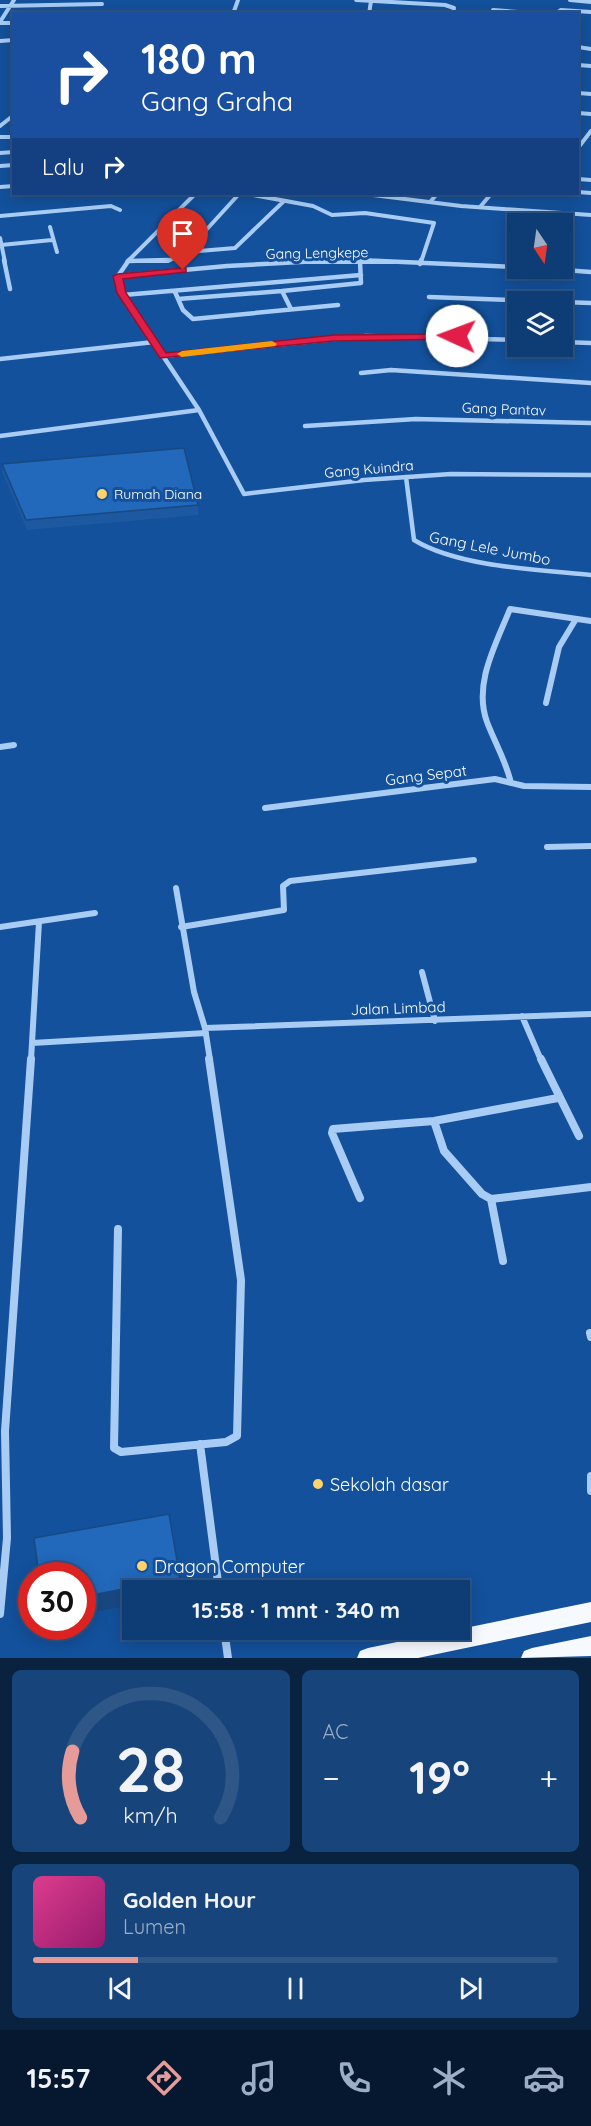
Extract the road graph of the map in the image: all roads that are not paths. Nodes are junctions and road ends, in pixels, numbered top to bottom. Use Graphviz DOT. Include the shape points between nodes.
graph roads {
  1 [pos="14,0"];
  2 [pos="356,0"];
  3 [pos="570,0"];
  4 [pos="371,1"];
  5 [pos="445,2"];
  6 [pos="591,2"];
  7 [pos="102,4"];
  8 [pos="494,4"];
  9 [pos="0,6"];
  10 [pos="9,6"];
  11 [pos="493,12"];
  12 [pos="558,12"];
  13 [pos="591,12"];
  14 [pos="0,23"];
  15 [pos="12,117"];
  16 [pos="0,126"];
  17 [pos="591,131"];
  18 [pos="589,136"];
  19 [pos="194,195"];
  20 [pos="238,195"];
  21 [pos="253,195"];
  22 [pos="373,195"];
  23 [pos="436,195"];
  24 [pos="489,195"];
  25 [pos="284,201"];
  26 [pos="430,202"];
  27 [pos="480,207"];
  28 [pos="120,210"];
  29 [pos="591,215"];
  30 [pos="0,216"];
  31 [pos="50,227"];
  32 [pos="0,238"];
  33 [pos="52,240"];
  34 [pos="1,245"];
  35 [pos="57,252"];
  36 [pos="187,252"];
  37 [pos="128,261"];
  38 [pos="360,261"];
  39 [pos="420,264"];
  40 [pos="507,267"];
  41 [pos="573,271"];
  42 [pos="591,272"];
  43 [pos="361,275"];
  44 [pos="118,276"];
  45 [pos="10,289"];
  46 [pos="282,291"];
  47 [pos="175,292"];
  48 [pos="123,295"];
  49 [pos="429,297"];
  50 [pos="178,299"];
  51 [pos="507,300"];
  52 [pos="573,302"];
  53 [pos="591,303"];
  54 [pos="338,305"];
  55 [pos="291,309"];
  56 [pos="507,340"];
  57 [pos="154,342"];
  58 [pos="573,342"];
  59 [pos="591,343"];
  60 [pos="163,356"];
  61 [pos="0,359"];
  62 [pos="361,373"];
  63 [pos="591,383"];
  64 [pos="199,410"];
  65 [pos="591,423"];
  66 [pos="305,426"];
  67 [pos="0,436"];
  68 [pos="591,475"];
  69 [pos="406,477"];
  70 [pos="591,575"];
  71 [pos="576,619"];
  72 [pos="591,621"];
  73 [pos="546,703"];
  74 [pos="14,745"];
  75 [pos="0,747"];
  76 [pos="511,783"];
  77 [pos="591,787"];
  78 [pos="265,808"];
  79 [pos="591,846"];
  80 [pos="547,847"];
  81 [pos="474,860"];
  82 [pos="176,888"];
  83 [pos="96,913"];
  84 [pos="39,922"];
  85 [pos="0,927"];
  86 [pos="180,927"];
  87 [pos="422,972"];
  88 [pos="591,1014"];
  89 [pos="522,1016"];
  90 [pos="435,1021"];
  91 [pos="205,1031"];
  92 [pos="32,1043"];
  93 [pos="558,1098"];
  94 [pos="435,1121"];
  95 [pos="579,1136"];
  96 [pos="591,1187"];
  97 [pos="360,1198"];
  98 [pos="490,1199"];
  99 [pos="118,1229"];
  100 [pos="503,1261"];
  101 [pos="200,1444"];
  102 [pos="591,1476"];
  103 [pos="591,1491"];
  104 [pos="218,1580"];
  105 [pos="591,1612"];
  106 [pos="0,1614"];
  107 [pos="226,1640"];
  108 [pos="579,1651"];
  109 [pos="228,1658"];
  110 [pos="368,1658"];
  111 [pos="532,1658"];
  1 -- 10 [label="street"];
  2 -- 4 [label="street"];
  3 -- 6 [label="street"];
  4 -- 5 [label="street"];
  7 -- 10 [label="street"];
  8 -- 11 [label="street"];
  9 -- 10 [label="street"];
  10 -- 14 [label="street"];
  12 -- 13 [label="street"];
  15 -- 16 [label="street"];
  17 -- 18 [label="street"];
  19 -- 37 [label="street"];
  20 -- 36 [label="street"];
  21 -- 25 [label="street"];
  22 -- 26 [label="street"];
  23 -- 26 [label="street"];
  24 -- 27 [label="street"];
  25 -- 36 [label="street" via="235,248"];
  25 -- 39 [label="street" via="313,206 332,215 365,213 434,223"];
  26 -- 27 [label="street"];
  27 -- 29 [label="street"];
  28 -- 30 [label="street" via="111,206"];
  31 -- 33 [label="street"];
  32 -- 34 [label="street"];
  33 -- 34 [label="street"];
  33 -- 35 [label="street"];
  34 -- 45 [label="street"];
  36 -- 37 [label="street" via="168,261"];
  37 -- 44 [label="street"];
  38 -- 39 [label="street, Gang Lengkepe"];
  38 -- 43 [label="street"];
  38 -- 44 [label="street, Gang Lengkepe" via="227,266"];
  39 -- 40 [label="street, Gang Lengkepe"];
  41 -- 42 [label="street"];
  43 -- 46 [label="street" via="361,283"];
  43 -- 47 [label="street"];
  44 -- 48 [label="street"];
  46 -- 50 [label="street"];
  46 -- 55 [label="street"];
  47 -- 48 [label="street"];
  47 -- 50 [label="street"];
  48 -- 57 [label="street"];
  49 -- 51 [label="street"];
  50 -- 55 [label="street" via="193,319"];
  52 -- 53 [label="street"];
  54 -- 55 [label="street"];
  56 -- 60 [label="street" via="366,336"];
  57 -- 60 [label="street"];
  57 -- 61 [label="street"];
  58 -- 59 [label="street"];
  60 -- 64 [label="street"];
  62 -- 63 [label="street" via="391,370"];
  64 -- 67 [label="street"];
  64 -- 69 [label="street, Gang Kuindra" via="244,494"];
  65 -- 66 [label="street, Gang Pantav" via="416,419"];
  68 -- 69 [label="street, Gang Kuindra"];
  69 -- 70 [label="street, Gang Lele Jumbo" via="414,540 419,546 524,569"];
  71 -- 72 [label="street"];
  71 -- 73 [label="street" via="559,647"];
  71 -- 76 [label="street" via="514,608 504,622 482,693 485,718 507,761"];
  74 -- 75 [label="street"];
  76 -- 77 [label="street, Gang Sepat"];
  76 -- 78 [label="street, Gang Sepat" via="495,779"];
  79 -- 80 [label="street"];
  81 -- 86 [label="street" via="290,881 283,886 284,910"];
  82 -- 86 [label="street"];
  83 -- 84 [label="street"];
  84 -- 85 [label="street"];
  84 -- 92 [label="street"];
  86 -- 91 [label="street"];
  87 -- 90 [label="street"];
  88 -- 89 [label="street, Jalan Limbad"];
  89 -- 90 [label="street, Jalan Limbad"];
  89 -- 93 [label="street"];
  90 -- 91 [label="street, Jalan Limbad"];
  91 -- 92 [label="street, Jalan Limbad"];
  91 -- 101 [label="street" via="241,1280 237,1436 226,1442"];
  92 -- 106 [label="street" via="5,1431 7,1538"];
  93 -- 94 [label="street"];
  93 -- 95 [label="street"];
  94 -- 97 [label="street" via="333,1129"];
  94 -- 98 [label="street" via="444,1151"];
  96 -- 98 [label="street"];
  98 -- 100 [label="street"];
  99 -- 101 [label="street" via="114,1448 121,1452"];
  101 -- 104 [label="street"];
  102 -- 103 [label="street"];
  105 -- 110 [label="main road"];
  107 -- 109 [label="street"];
  108 -- 111 [label="main road"];
}
